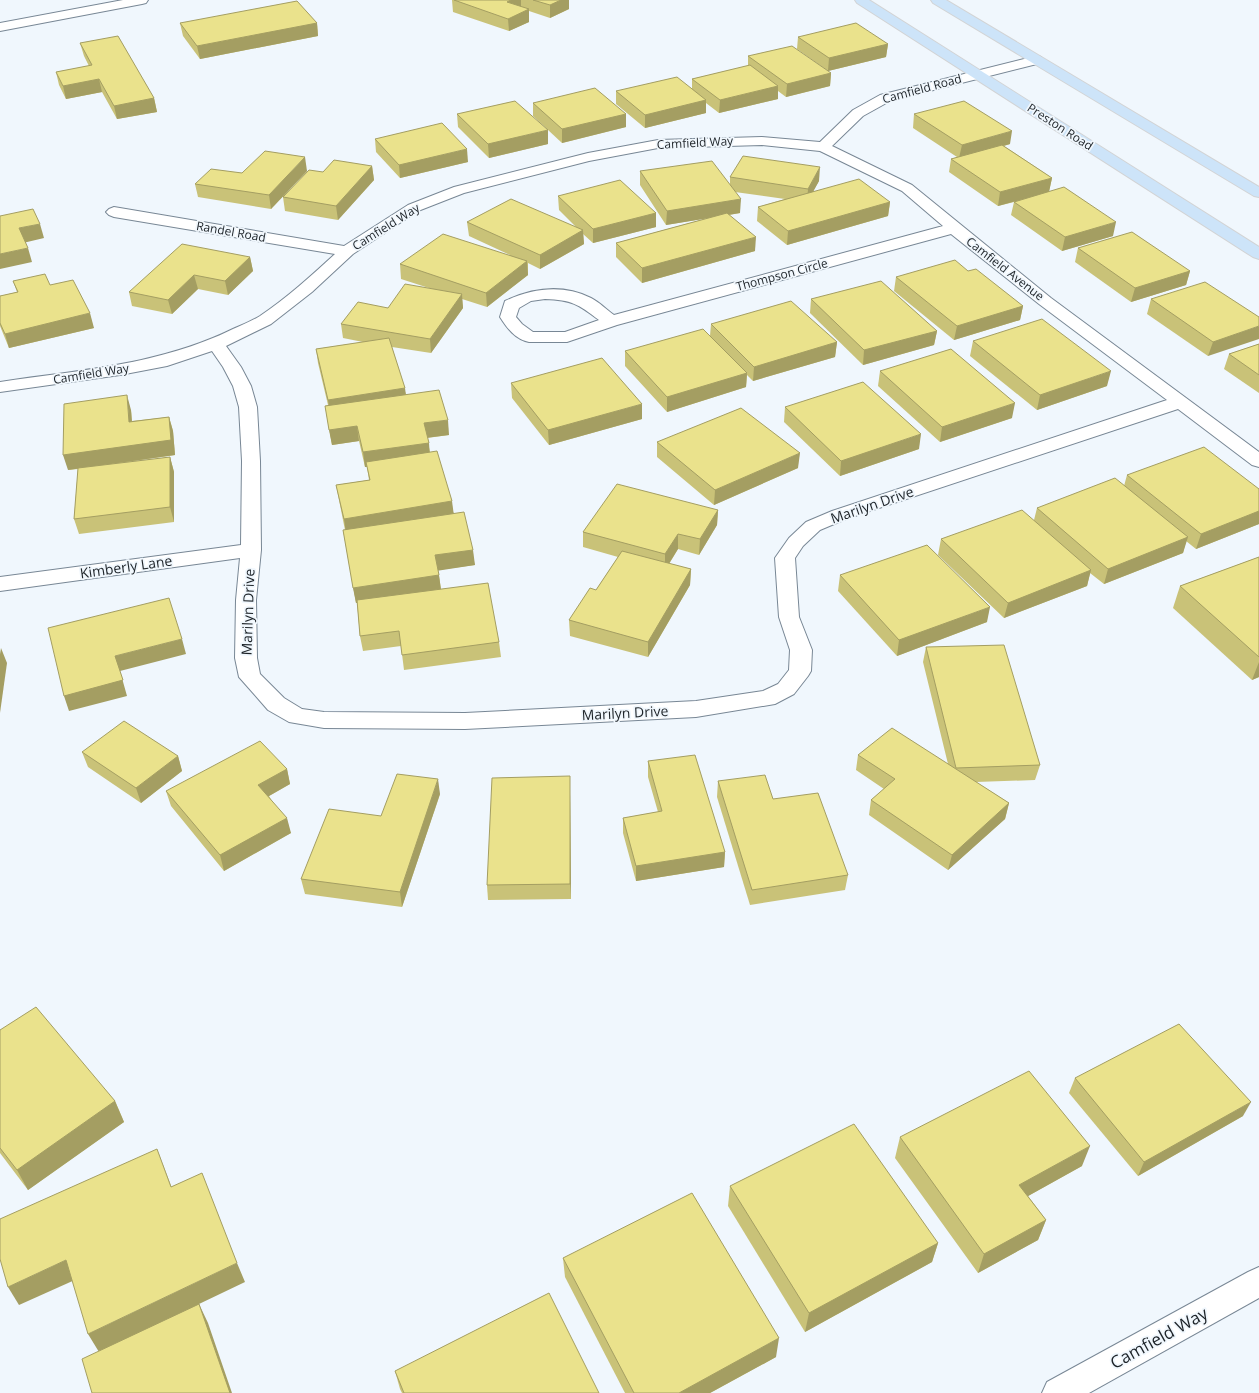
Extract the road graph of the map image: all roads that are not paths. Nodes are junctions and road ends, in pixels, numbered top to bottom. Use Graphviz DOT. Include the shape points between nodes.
graph roads {
  1 [pos="142,0"];
  2 [pos="861,0"];
  3 [pos="937,0"];
  4 [pos="0,27"];
  5 [pos="1036,60"];
  6 [pos="978,74"];
  7 [pos="823,147"];
  8 [pos="1259,193"];
  9 [pos="114,212"];
  10 [pos="954,228"];
  11 [pos="347,252"];
  12 [pos="1259,254"];
  13 [pos="611,321"];
  14 [pos="216,344"];
  15 [pos="0,387"];
  16 [pos="1180,402"];
  17 [pos="1259,461"];
  18 [pos="251,550"];
  19 [pos="0,584"];
  20 [pos="1259,1282"];
  21 [pos="1058,1393"];
  1 -- 4 [label="street"];
  2 -- 6 [label="main road, Preston Road"];
  3 -- 5 [label="main road"];
  5 -- 6 [label="street, Camfield Road"];
  5 -- 8 [label="main road"];
  6 -- 7 [label="street, Camfield Road" via="885,98 858,113"];
  6 -- 12 [label="main road, Preston Road"];
  7 -- 10 [label="street, Camfield Avenue" via="907,188"];
  7 -- 11 [label="street, Camfield Way" via="762,141 718,141 658,144 588,156 459,190 413,208"];
  9 -- 11 [label="street, Randel Road"];
  10 -- 13 [label="street, Thompson Circle"];
  10 -- 16 [label="street, Camfield Avenue"];
  11 -- 14 [label="street, Camfield Way" via="306,289 265,320"];
  13 -- 13 [label="street, Thompson Circle" via="567,337 535,338 516,328 508,317 511,305 527,297 557,294 586,302"];
  14 -- 15 [label="street, Camfield Way" via="161,362"];
  14 -- 18 [label="street, Marilyn Drive" via="242,386 248,407"];
  16 -- 17 [label="street"];
  16 -- 18 [label="street, Marilyn Drive" via="838,515 813,526 796,542 785,558 789,617 801,650 800,671 786,689 767,698 696,709 465,721 324,720 297,716 276,704 250,677 246,658 246,600"];
  18 -- 19 [label="street, Kimberly Lane"];
  20 -- 21 [label="street, Camfield Way"];
}
